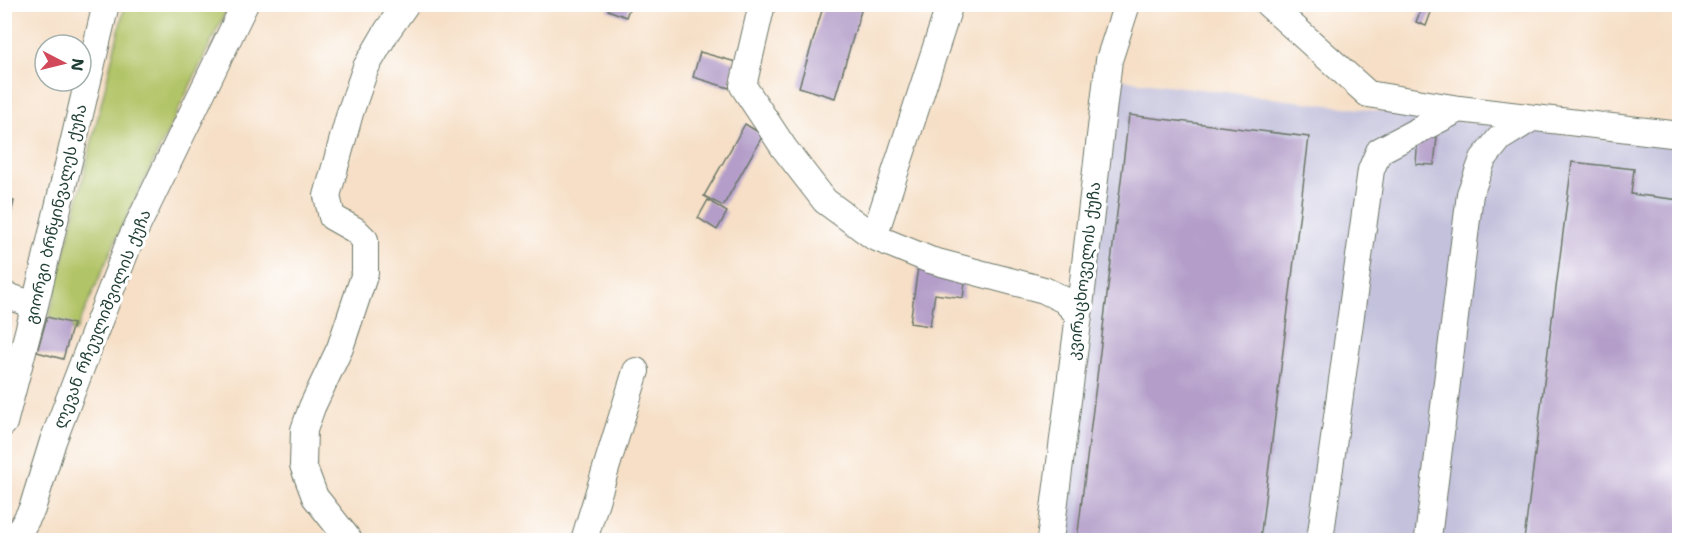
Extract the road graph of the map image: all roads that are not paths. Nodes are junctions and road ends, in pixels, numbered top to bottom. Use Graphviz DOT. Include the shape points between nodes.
graph roads {
  1 [pos="106,4"];
  2 [pos="245,4"];
  3 [pos="406,4"];
  4 [pos="762,4"];
  5 [pos="950,4"];
  6 [pos="1127,4"];
  7 [pos="1268,4"];
  8 [pos="1459,109"];
  9 [pos="1532,118"];
  10 [pos="1680,135"];
  11 [pos="874,237"];
  12 [pos="4,295"];
  13 [pos="35,304"];
  14 [pos="1079,315"];
  15 [pos="636,371"];
  16 [pos="4,423"];
  17 [pos="1428,538"];
  18 [pos="15,540"];
  19 [pos="349,540"];
  20 [pos="585,540"];
  21 [pos="1050,540"];
  22 [pos="1320,540"];
  1 -- 13 [label="street, გიორგი ბრწყინვალეს ქუჩა"];
  2 -- 18 [label="street, ლევან რჩეულიშვილის ქუჩა" via="129,243 52,441 32,509"];
  3 -- 19 [label="street" via="366,67 327,196 332,217 365,240 365,273 340,348 304,429 303,465 315,497"];
  4 -- 11 [label="street" via="743,86 825,201"];
  5 -- 11 [label="street"];
  6 -- 14 [label="street, კვირაცხოველის ქუჩა" via="1109,60"];
  7 -- 8 [label="street" via="1368,94"];
  8 -- 9 [label="street"];
  8 -- 22 [label="street" via="1379,151 1371,171"];
  9 -- 10 [label="street"];
  9 -- 17 [label="street" via="1500,138 1483,159 1470,194"];
  11 -- 14 [label="street" via="930,260 1044,290 1064,300"];
  12 -- 13 [label="street"];
  13 -- 16 [label="street, გიორგი ბრწყინვალეს ქუჩა"];
  14 -- 21 [label="street, კვირაცხოველის ქუჩა"];
  15 -- 20 [label="street"];
}
